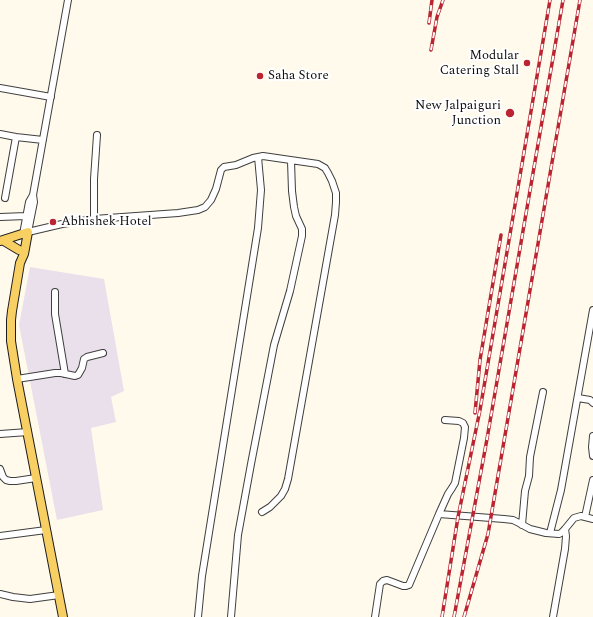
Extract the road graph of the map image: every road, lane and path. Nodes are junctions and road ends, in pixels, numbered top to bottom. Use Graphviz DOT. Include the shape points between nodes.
graph roads {
  1 [pos="68,0"];
  2 [pos="0,88"];
  3 [pos="51,97"];
  4 [pos="0,134"];
  5 [pos="97,135"];
  6 [pos="16,137"];
  7 [pos="43,140"];
  8 [pos="258,157"];
  9 [pos="291,161"];
  10 [pos="33,195"];
  11 [pos="5,198"];
  12 [pos="26,216"];
  13 [pos="0,217"];
  14 [pos="94,219"];
  15 [pos="25,231"];
  16 [pos="2,241"];
  17 [pos="20,250"];
  18 [pos="20,263"];
  19 [pos="55,292"];
  20 [pos="593,310"];
  21 [pos="103,353"];
  22 [pos="65,374"];
  23 [pos="17,379"];
  24 [pos="543,392"];
  25 [pos="578,398"];
  26 [pos="593,403"];
  27 [pos="445,420"];
  28 [pos="28,432"];
  29 [pos="0,434"];
  30 [pos="593,436"];
  31 [pos="593,456"];
  32 [pos="0,469"];
  33 [pos="36,478"];
  34 [pos="593,480"];
  35 [pos="262,512"];
  36 [pos="439,514"];
  37 [pos="585,517"];
  38 [pos="593,519"];
  39 [pos="522,525"];
  40 [pos="565,529"];
  41 [pos="46,530"];
  42 [pos="550,533"];
  43 [pos="0,536"];
  44 [pos="0,594"];
  45 [pos="59,595"];
  46 [pos="63,617"];
  47 [pos="198,617"];
  48 [pos="231,617"];
  49 [pos="375,617"];
  50 [pos="553,617"];
  1 -- 3 [label="street"];
  2 -- 3 [label="street"];
  3 -- 7 [label="street"];
  4 -- 6 [label="street"];
  5 -- 14 [label="street"];
  6 -- 7 [label="street"];
  6 -- 11 [label="street"];
  7 -- 10 [label="street"];
  8 -- 9 [label="street"];
  8 -- 14 [label="street" via="222,168 211,200 198,210"];
  8 -- 47 [label="street" via="261,190 258,228 202,576"];
  9 -- 35 [label="street" via="318,164 325,168 336,193 335,215 288,479 281,496"];
  9 -- 48 [label="street" via="294,207 302,236 290,291 272,353 253,450 238,535"];
  10 -- 12 [label="street"];
  10 -- 15 [label="street" via="34,202"];
  12 -- 13 [label="street"];
  12 -- 15 [label="street"];
  14 -- 15 [label="street"];
  15 -- 16 [label="main road"];
  15 -- 17 [label="main road"];
  15 -- 18 [label="main road" via="24,254"];
  16 -- 17 [label="main road"];
  17 -- 18 [label="main road"];
  18 -- 23 [label="main road" via="11,325"];
  19 -- 22 [label="street" via="55,314"];
  20 -- 25 [label="street"];
  21 -- 22 [label="street" via="84,359 78,375"];
  22 -- 23 [label="street"];
  23 -- 28 [label="main road"];
  24 -- 39 [label="street" via="530,457"];
  25 -- 26 [label="street"];
  25 -- 42 [label="street" via="561,490"];
  27 -- 36 [label="street" via="459,421 465,427 455,483"];
  28 -- 29 [label="street"];
  28 -- 33 [label="main road"];
  30 -- 31 [label="street"];
  32 -- 33 [label="street" via="6,480"];
  33 -- 41 [label="main road"];
  34 -- 37 [label="street"];
  36 -- 39 [label="street" via="514,520"];
  36 -- 49 [label="street" via="409,585 403,586 387,580 380,584"];
  37 -- 38 [label="street"];
  37 -- 40 [label="street" via="574,518"];
  39 -- 42 [label="street"];
  40 -- 42 [label="street" via="559,534"];
  40 -- 50 [label="street" via="565,549"];
  41 -- 43 [label="street"];
  41 -- 45 [label="main road"];
  44 -- 45 [label="street" via="30,599"];
  45 -- 46 [label="main road"];
}
